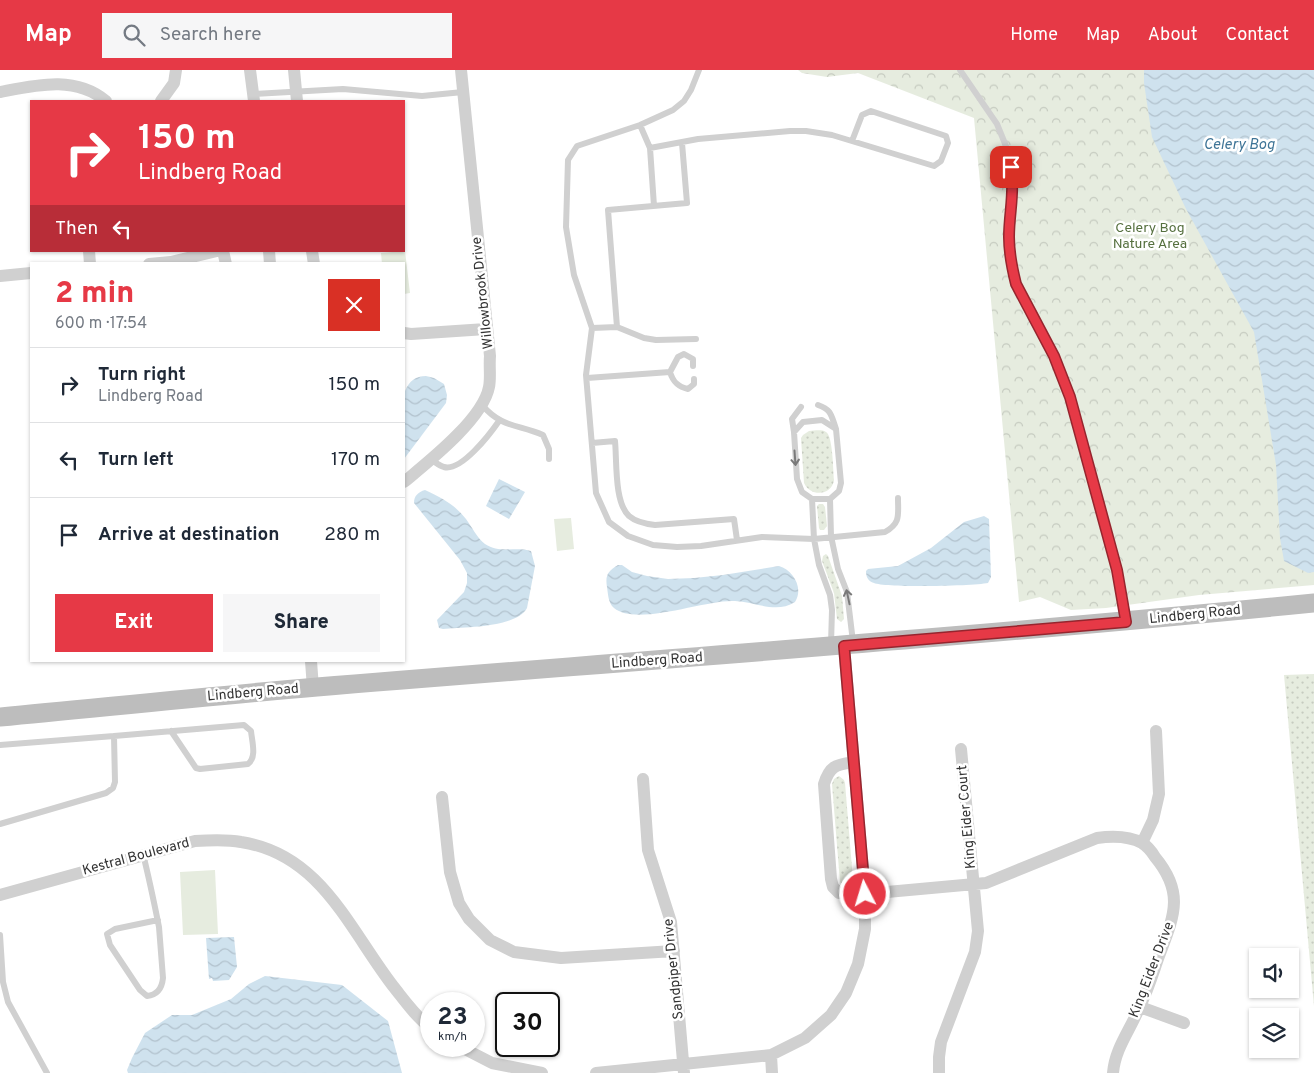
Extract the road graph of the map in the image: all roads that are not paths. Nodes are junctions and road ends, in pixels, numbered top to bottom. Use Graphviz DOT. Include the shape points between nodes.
graph roads {
  1 [pos="176,70"];
  2 [pos="250,70"];
  3 [pos="294,70"];
  4 [pos="461,70"];
  5 [pos="699,70"];
  6 [pos="960,70"];
  7 [pos="0,92"];
  8 [pos="463,92"];
  9 [pos="297,96"];
  10 [pos="253,98"];
  11 [pos="104,100"];
  12 [pos="162,100"];
  13 [pos="640,126"];
  14 [pos="852,141"];
  15 [pos="682,143"];
  16 [pos="650,148"];
  17 [pos="654,206"];
  18 [pos="213,252"];
  19 [pos="171,262"];
  20 [pos="30,273"];
  21 [pos="0,276"];
  22 [pos="617,326"];
  23 [pos="592,328"];
  24 [pos="486,329"];
  25 [pos="405,332"];
  26 [pos="696,339"];
  27 [pos="693,366"];
  28 [pos="670,372"];
  29 [pos="587,378"];
  30 [pos="694,379"];
  31 [pos="482,405"];
  32 [pos="818,405"];
  33 [pos="801,407"];
  34 [pos="499,421"];
  35 [pos="836,429"];
  36 [pos="794,432"];
  37 [pos="592,443"];
  38 [pos="430,459"];
  39 [pos="549,459"];
  40 [pos="405,481"];
  41 [pos="898,498"];
  42 [pos="812,499"];
  43 [pos="830,499"];
  44 [pos="831,536"];
  45 [pos="814,539"];
  46 [pos="737,540"];
  47 [pos="1314,603"];
  48 [pos="1126,622"];
  49 [pos="843,646"];
  50 [pos="311,662"];
  51 [pos="314,688"];
  52 [pos="0,717"];
  53 [pos="171,731"];
  54 [pos="1156,731"];
  55 [pos="114,736"];
  56 [pos="0,745"];
  57 [pos="961,749"];
  58 [pos="854,762"];
  59 [pos="643,779"];
  60 [pos="442,797"];
  61 [pos="0,824"];
  62 [pos="1142,843"];
  63 [pos="143,854"];
  64 [pos="973,884"];
  65 [pos="865,894"];
  66 [pos="0,895"];
  67 [pos="158,920"];
  68 [pos="0,935"];
  69 [pos="674,951"];
  70 [pos="1140,1006"];
  71 [pos="420,1019"];
  72 [pos="1184,1024"];
  73 [pos="771,1055"];
  74 [pos="480,1057"];
  75 [pos="684,1068"];
  76 [pos="47,1073"];
  77 [pos="542,1073"];
  78 [pos="596,1073"];
  79 [pos="772,1073"];
  80 [pos="939,1073"];
  81 [pos="1113,1073"];
  1 -- 12 [label="street" via="174,83"];
  2 -- 10 [label="street"];
  3 -- 9 [label="street"];
  4 -- 8 [label="street, Willowbrook Drive"];
  5 -- 13 [label="lane" via="684,100 673,110"];
  6 -- 48 [label="lane" via="997,124 1008,151 1014,183 1009,258 1016,284 1054,356 1070,397 1117,570"];
  7 -- 11 [label="street" via="39,84 66,85 89,90"];
  8 -- 9 [label="lane" via="422,96 343,89"];
  8 -- 24 [label="street, Willowbrook Drive"];
  9 -- 10 [label="lane"];
  13 -- 16 [label="lane"];
  13 -- 23 [label="lane" via="577,146 568,160 566,228 574,275"];
  14 -- 14 [label="lane" via="934,166 941,162 948,143 946,136 871,111 862,115"];
  14 -- 15 [label="lane" via="832,135 790,131"];
  15 -- 16 [label="lane"];
  15 -- 17 [label="lane" via="688,203"];
  16 -- 17 [label="lane"];
  17 -- 22 [label="lane" via="608,210"];
  18 -- 19 [label="street"];
  20 -- 21 [label="street"];
  22 -- 23 [label="lane"];
  22 -- 26 [label="lane" via="656,340"];
  23 -- 29 [label="lane"];
  24 -- 25 [label="street"];
  24 -- 31 [label="street, Willowbrook Drive" via="490,356 489,388"];
  27 -- 28 [label="lane" via="693,359 684,354 678,357"];
  28 -- 29 [label="lane"];
  28 -- 30 [label="lane" via="679,387 688,389 694,384"];
  29 -- 37 [label="lane"];
  31 -- 34 [label="lane"];
  31 -- 38 [label="street, Willowbrook Drive" via="461,432"];
  32 -- 35 [label="lane" via="828,408"];
  33 -- 36 [label="lane" via="792,420"];
  34 -- 38 [label="lane" via="456,467 444,468"];
  34 -- 39 [label="lane" via="542,435 549,449"];
  35 -- 36 [label="lane" via="822,420 803,422"];
  35 -- 43 [label="lane" via="841,483 839,491"];
  36 -- 42 [label="lane, one-way" via="797,478 802,492"];
  37 -- 46 [label="lane" via="596,493 609,522 628,536 653,545 677,547"];
  37 -- 46 [label="lane" via="615,441 619,495 630,517 655,525 734,519"];
  38 -- 40 [label="street, Willowbrook Drive"];
  41 -- 44 [label="lane" via="898,519 894,527 885,532"];
  42 -- 43 [label="lane"];
  42 -- 45 [label="lane"];
  43 -- 44 [label="lane"];
  44 -- 45 [label="lane"];
  49 -- 44 [label="lane, one-way" via="847,592"];
  45 -- 46 [label="lane" via="776,536"];
  45 -- 49 [label="lane"];
  47 -- 48 [label="main road, Lindberg Road"];
  48 -- 49 [label="main road, Lindberg Road"];
  49 -- 51 [label="main road, Lindberg Road"];
  49 -- 58 [label="street"];
  50 -- 51 [label="street"];
  51 -- 52 [label="main road, Lindberg Road"];
  53 -- 53 [label="lane" via="244,725 251,731 254,756 248,764 196,768"];
  53 -- 55 [label="lane"];
  54 -- 62 [label="street" via="1160,794"];
  55 -- 56 [label="lane"];
  55 -- 61 [label="lane" via="116,776 113,788 106,793"];
  57 -- 64 [label="street, King Eider Court"];
  58 -- 65 [label="street"];
  58 -- 65 [label="street" via="836,765 824,784 833,887 839,893"];
  59 -- 69 [label="street, Sandpiper Drive" via="648,850 671,922"];
  60 -- 69 [label="street" via="450,872 458,903 490,940 514,952 561,958"];
  62 -- 64 [label="street" via="1111,836 1097,838 986,883"];
  62 -- 70 [label="street, King Eider Drive" via="1166,870 1174,911"];
  63 -- 66 [label="street, Kestral Boulevard"];
  63 -- 67 [label="lane"];
  63 -- 71 [label="street, Kestral Boulevard" via="195,841 221,840 269,850 296,864 327,891 381,970"];
  64 -- 65 [label="street"];
  64 -- 80 [label="street" via="978,931 975,952 941,1042"];
  65 -- 73 [label="street" via="866,929 858,964 846,993 832,1015 805,1038"];
  67 -- 67 [label="lane" via="162,984 158,991 147,996 110,945 107,934 115,929"];
  68 -- 76 [label="lane" via="4,992"];
  69 -- 75 [label="street, Sandpiper Drive"];
  70 -- 72 [label="street"];
  70 -- 81 [label="street, King Eider Drive" via="1119,1048"];
  73 -- 75 [label="street"];
  73 -- 79 [label="street"];
  74 -- 77 [label="street" via="492,1063"];
  75 -- 78 [label="street"];
}
